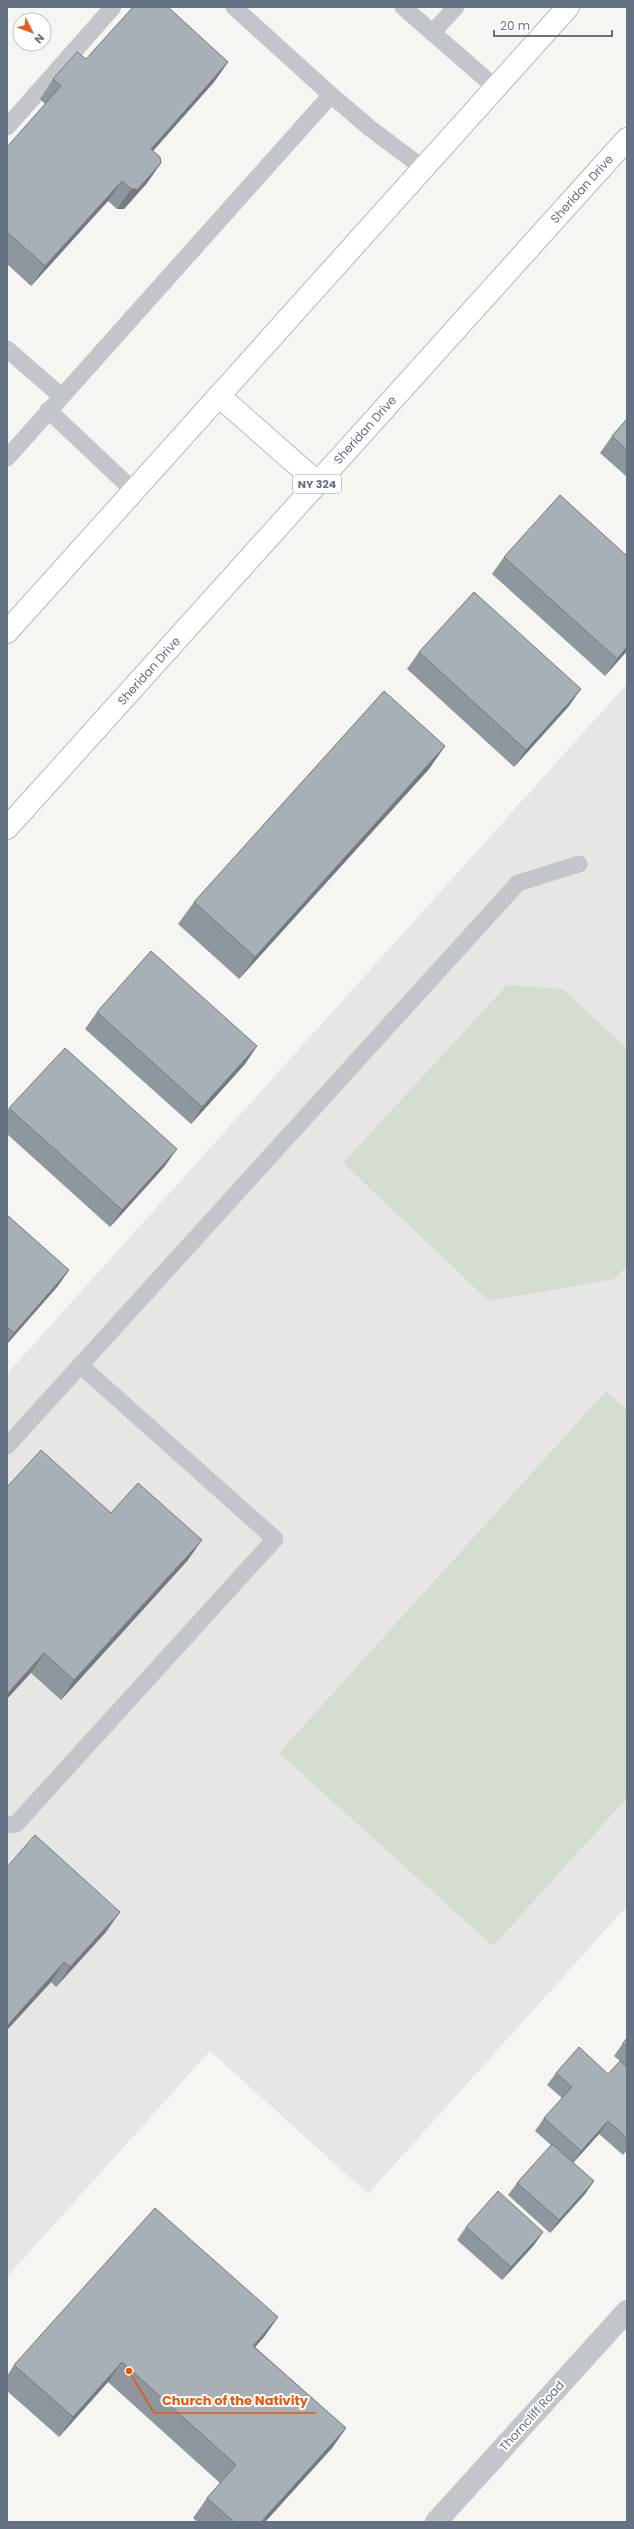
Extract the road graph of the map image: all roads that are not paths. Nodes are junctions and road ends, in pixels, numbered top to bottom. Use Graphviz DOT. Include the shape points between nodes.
graph roads {
  1 [pos="113,7"];
  2 [pos="234,7"];
  3 [pos="403,7"];
  4 [pos="456,7"];
  5 [pos="568,7"];
  6 [pos="432,34"];
  7 [pos="496,88"];
  8 [pos="331,95"];
  9 [pos="7,126"];
  10 [pos="627,139"];
  11 [pos="423,168"];
  12 [pos="7,349"];
  13 [pos="61,396"];
  14 [pos="218,396"];
  15 [pos="48,410"];
  16 [pos="8,456"];
  17 [pos="318,483"];
  18 [pos="134,491"];
  19 [pos="7,632"];
  20 [pos="7,828"];
  21 [pos="579,864"];
  22 [pos="80,1365"];
  23 [pos="7,1446"];
  24 [pos="7,1825"];
  25 [pos="627,2311"];
  26 [pos="436,2522"];
  1 -- 9 [label="lane"];
  2 -- 8 [label="lane"];
  3 -- 6 [label="lane"];
  4 -- 6 [label="lane"];
  5 -- 7 [label="main road"];
  6 -- 7 [label="lane"];
  7 -- 11 [label="main road"];
  8 -- 11 [label="lane"];
  8 -- 13 [label="lane"];
  10 -- 17 [label="main road, Sheridan Drive / NY 324"];
  11 -- 14 [label="main road"];
  12 -- 13 [label="lane"];
  13 -- 15 [label="lane"];
  14 -- 17 [label="main road"];
  14 -- 18 [label="main road"];
  15 -- 16 [label="lane"];
  15 -- 18 [label="lane"];
  17 -- 20 [label="main road, Sheridan Drive / NY 324"];
  18 -- 19 [label="main road"];
  21 -- 22 [label="lane" via="518,882"];
  22 -- 23 [label="lane"];
  22 -- 24 [label="lane" via="275,1539 16,1824"];
  25 -- 26 [label="street, Thorncliff Road"];
}
